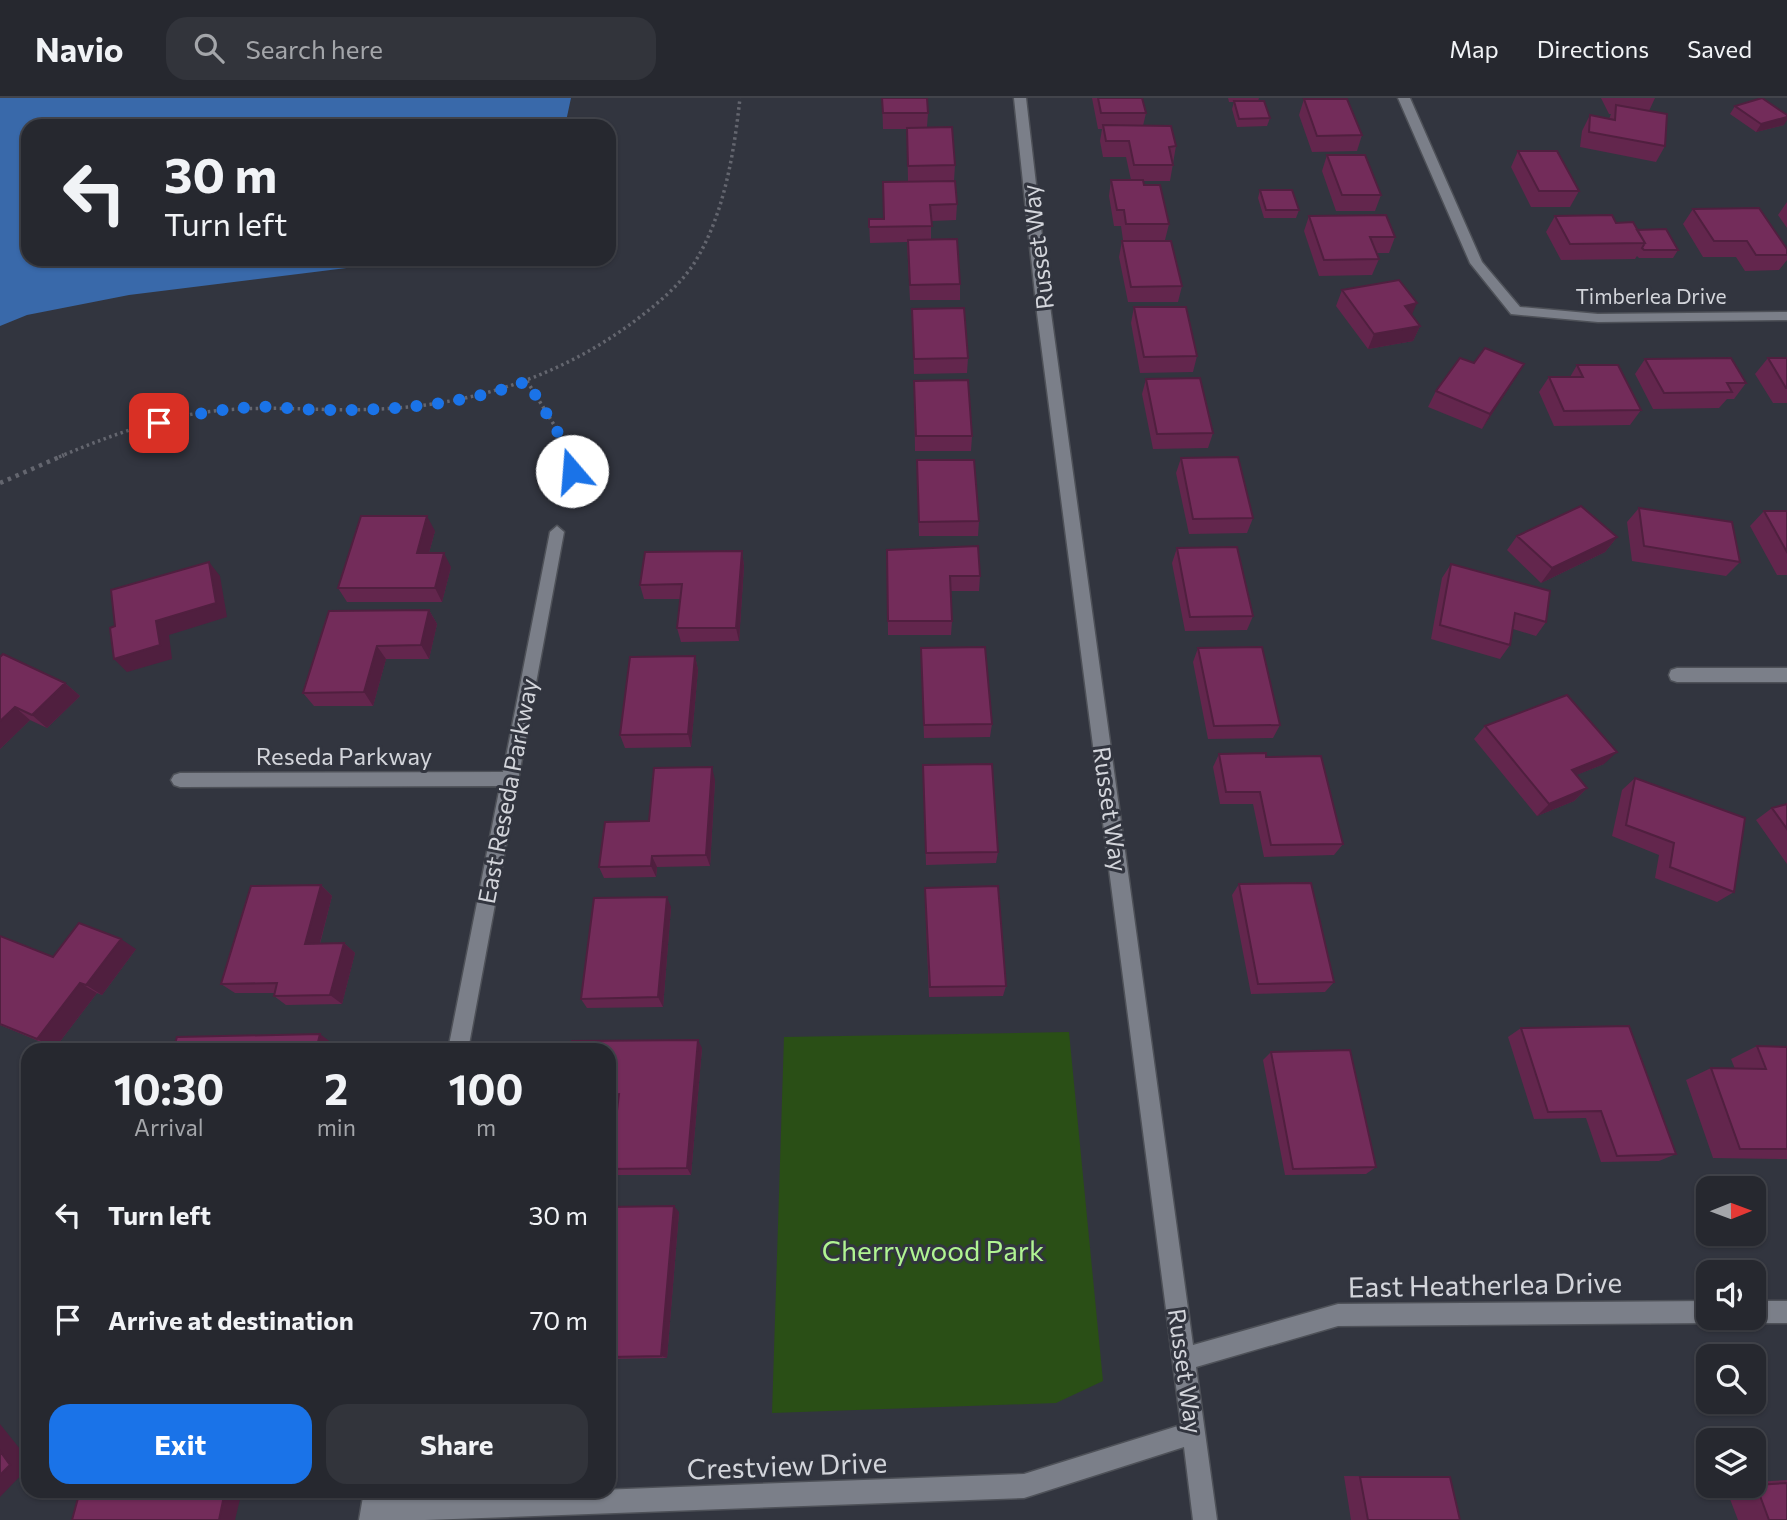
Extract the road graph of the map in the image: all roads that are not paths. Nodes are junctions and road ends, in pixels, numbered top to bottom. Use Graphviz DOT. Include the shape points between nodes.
graph roads {
  1 [pos="1020,98"];
  2 [pos="1404,98"];
  3 [pos="1787,316"];
  4 [pos="557,532"];
  5 [pos="1677,675"];
  6 [pos="1787,676"];
  7 [pos="508,779"];
  8 [pos="180,780"];
  9 [pos="459,1043"];
  10 [pos="1696,1312"];
  11 [pos="1766,1312"];
  12 [pos="1787,1312"];
  13 [pos="1184,1359"];
  14 [pos="1195,1432"];
  15 [pos="373,1507"];
  16 [pos="1205,1520"];
  1 -- 13 [label="street, Russet Way" via="1046,326"];
  2 -- 3 [label="street, Timberlea Drive" via="1476,263 1516,311 1598,318"];
  4 -- 7 [label="street, East Reseda Parkway"];
  5 -- 6 [label="street"];
  7 -- 8 [label="street, Reseda Parkway"];
  7 -- 9 [label="street, East Reseda Parkway"];
  10 -- 13 [label="street, East Heatherlea Drive" via="1338,1315"];
  11 -- 12 [label="street"];
  13 -- 14 [label="street, Russet Way"];
  14 -- 15 [label="street, Crestview Drive" via="1024,1486"];
  14 -- 16 [label="street, Russet Way"];
}
